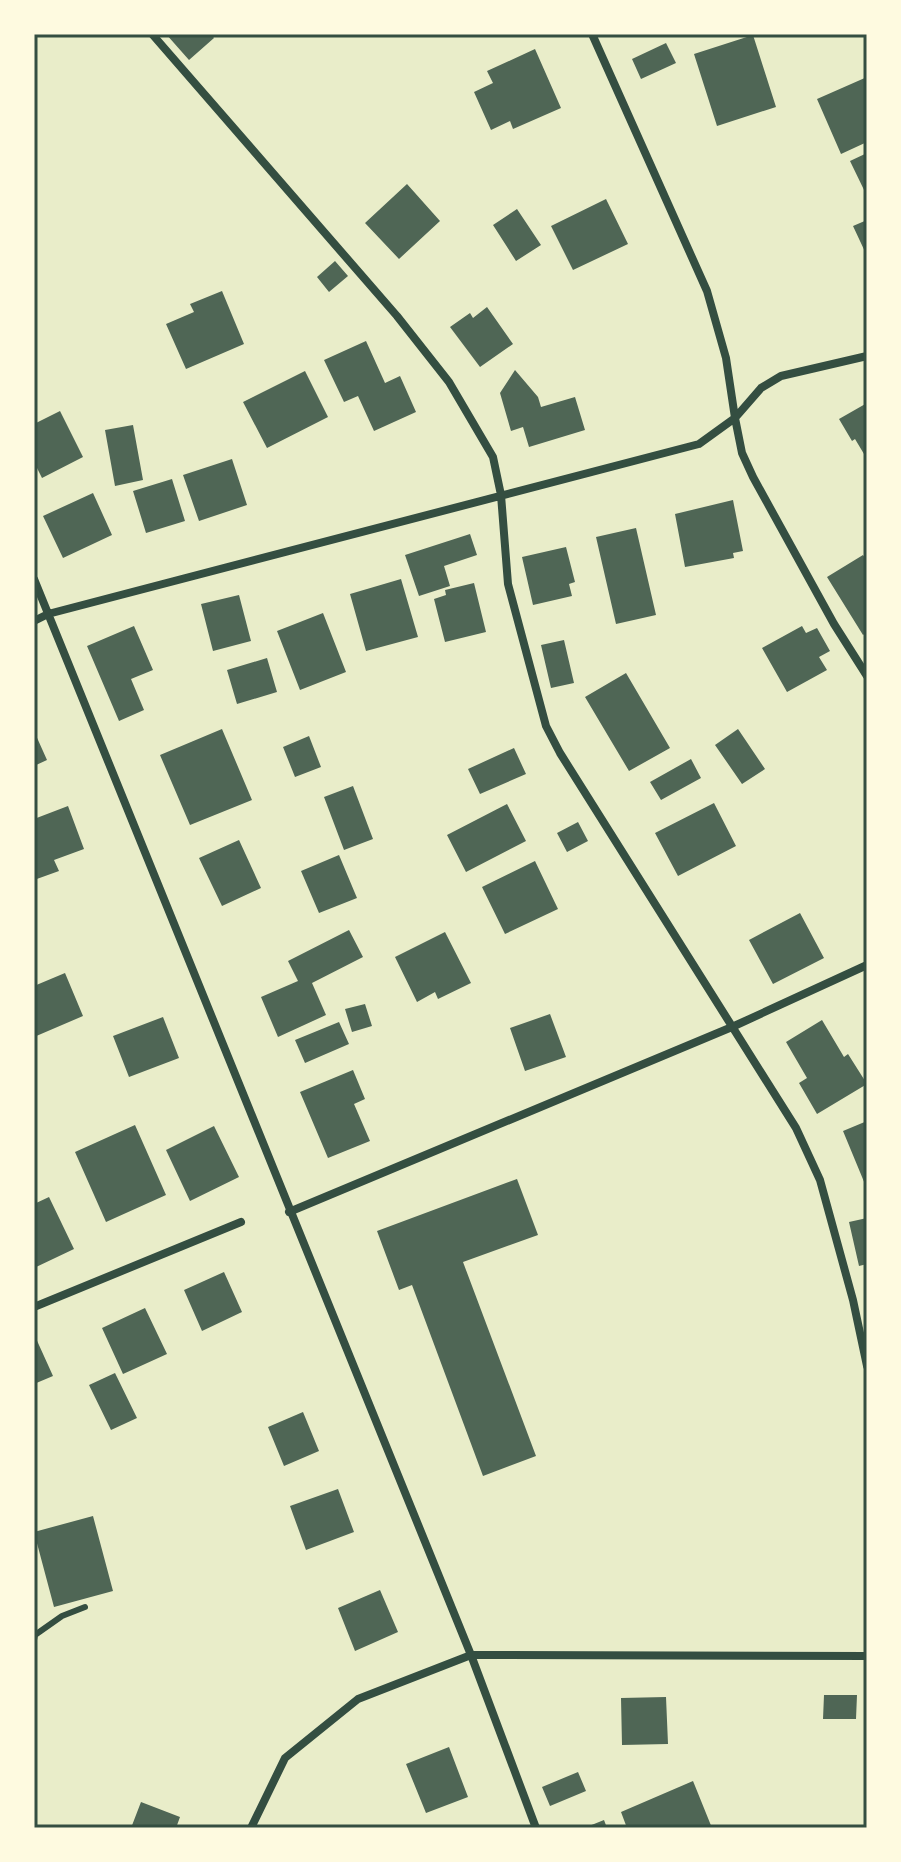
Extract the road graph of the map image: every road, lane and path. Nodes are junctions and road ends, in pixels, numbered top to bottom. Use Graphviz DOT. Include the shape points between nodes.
graph roads {
  1 [pos="152,34"];
  2 [pos="592,34"];
  3 [pos="867,356"];
  4 [pos="735,418"];
  5 [pos="501,495"];
  6 [pos="34,579"];
  7 [pos="48,614"];
  8 [pos="34,621"];
  9 [pos="867,676"];
  10 [pos="867,965"];
  11 [pos="732,1027"];
  12 [pos="289,1212"];
  13 [pos="241,1222"];
  14 [pos="34,1307"];
  15 [pos="867,1366"];
  16 [pos="85,1607"];
  17 [pos="34,1640"];
  18 [pos="471,1655"];
  19 [pos="867,1656"];
  20 [pos="251,1828"];
  21 [pos="536,1828"];
  1 -- 5 [label="street" via="449,382 493,457"];
  2 -- 4 [label="street" via="707,291 726,358"];
  3 -- 4 [label="street" via="781,376 761,388"];
  4 -- 5 [label="street" via="699,444"];
  4 -- 9 [label="street" via="753,477"];
  5 -- 7 [label="street"];
  5 -- 11 [label="street" via="508,584 546,726"];
  6 -- 7 [label="street"];
  7 -- 8 [label="street"];
  7 -- 12 [label="street"];
  10 -- 11 [label="street"];
  11 -- 12 [label="street"];
  11 -- 15 [label="street" via="796,1128 820,1180"];
  12 -- 18 [label="street"];
  13 -- 14 [label="street"];
  16 -- 17 [label="lane" via="62,1616"];
  18 -- 19 [label="street"];
  18 -- 20 [label="street" via="358,1699 285,1758"];
  18 -- 21 [label="street"];
}
